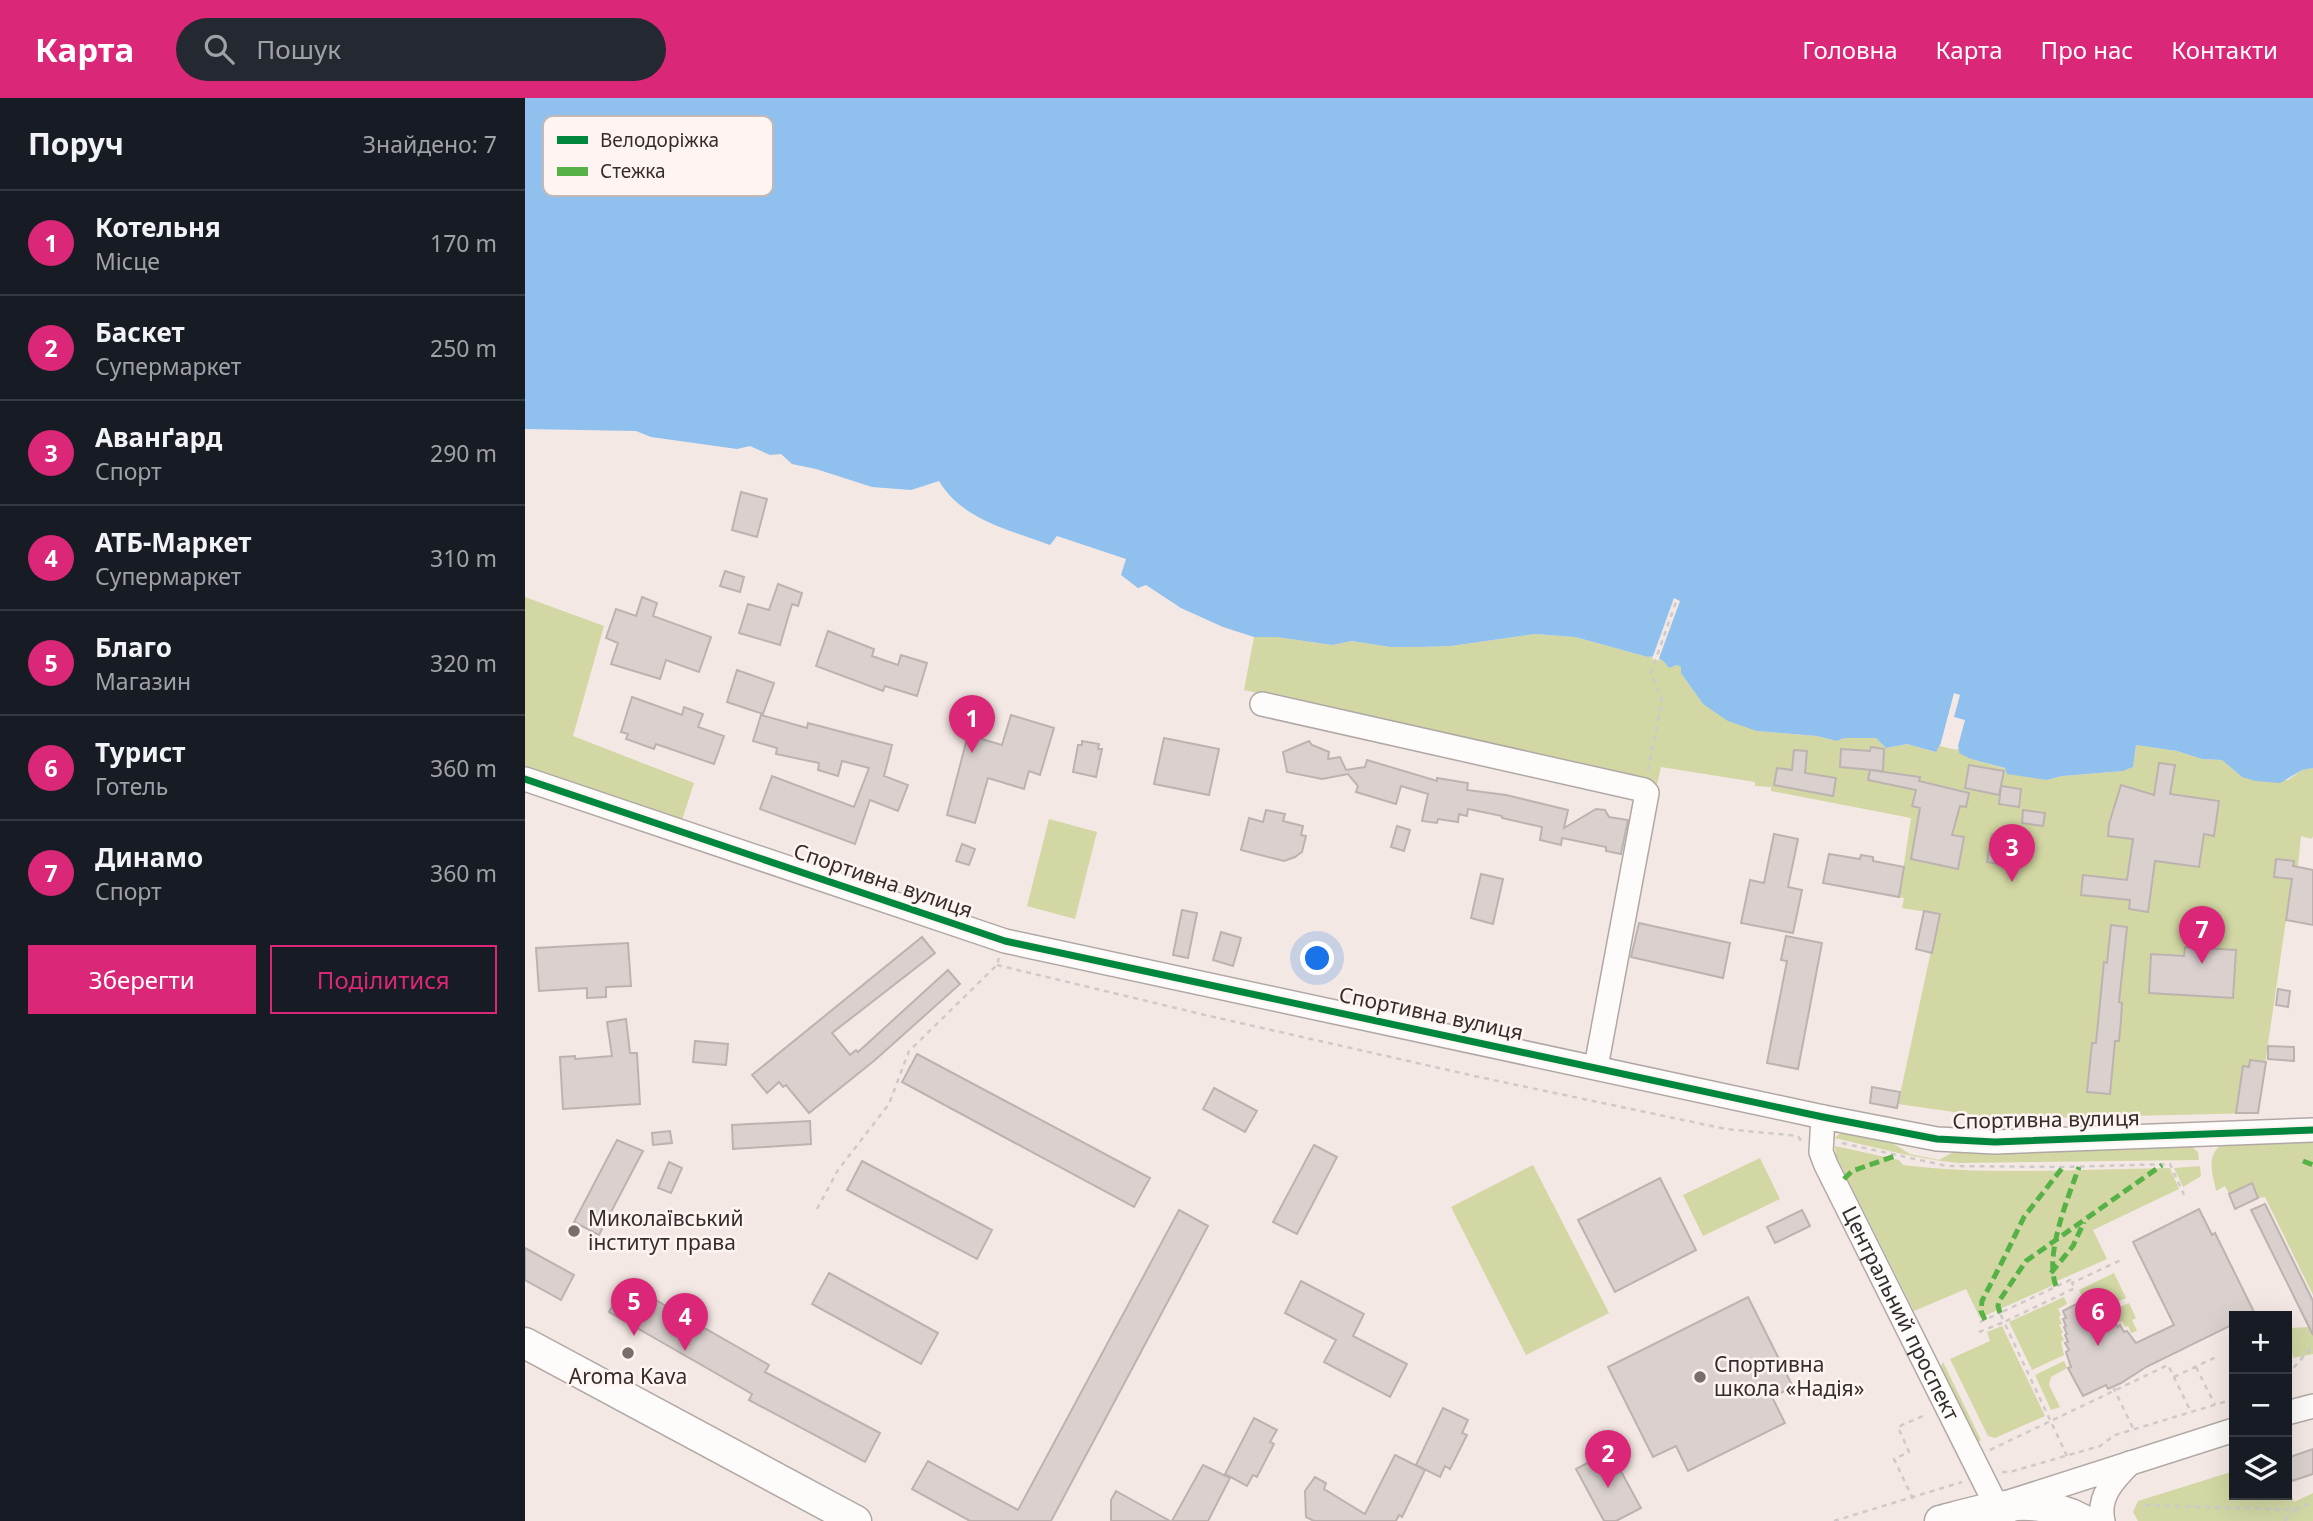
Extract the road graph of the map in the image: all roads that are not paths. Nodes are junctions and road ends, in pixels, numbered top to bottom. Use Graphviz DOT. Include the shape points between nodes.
graph roads {
  1 [pos="1262,704"];
  2 [pos="525,779"];
  3 [pos="1596,1067"];
  4 [pos="1823,1117"];
  5 [pos="2313,1130"];
  6 [pos="525,1343"];
  7 [pos="2313,1406"];
  8 [pos="2292,1412"];
  9 [pos="2229,1432"];
  10 [pos="2130,1463"];
  11 [pos="2000,1513"];
  12 [pos="856,1521"];
  13 [pos="1940,1521"];
  14 [pos="2085,1521"];
  15 [pos="2103,1521"];
  1 -- 3 [label="street" via="1647,793"];
  2 -- 3 [label="street, Спортивна вулиця" via="1006,941"];
  3 -- 4 [label="street, Спортивна вулиця"];
  4 -- 5 [label="street, Спортивна вулиця" via="1937,1139 1995,1142"];
  4 -- 11 [label="street, Центральний проспект" via="1821,1152 1826,1165"];
  6 -- 12 [label="main road"];
  7 -- 8 [label="street"];
  9 -- 10 [label="street"];
  10 -- 11 [label="street"];
  10 -- 15 [label="street" via="2106,1492"];
  11 -- 13 [label="main road"];
  11 -- 14 [label="main road" via="2025,1504 2043,1505"];
}
